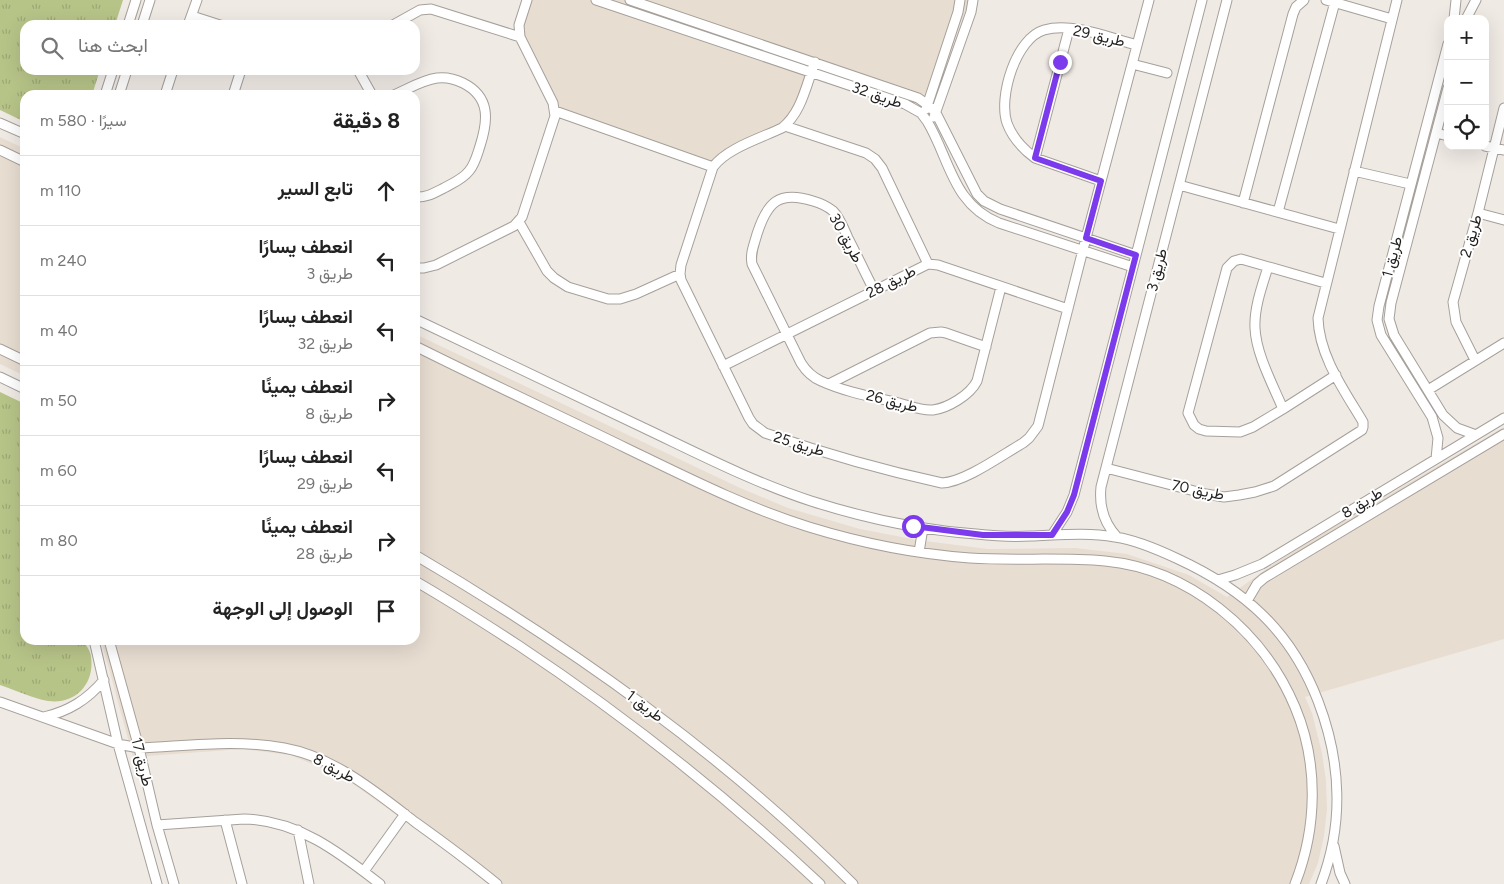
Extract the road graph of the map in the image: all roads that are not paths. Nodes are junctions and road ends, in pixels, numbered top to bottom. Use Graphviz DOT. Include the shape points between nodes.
graph roads {
  1 [pos="136,0"];
  2 [pos="150,0"];
  3 [pos="197,0"];
  4 [pos="527,0"];
  5 [pos="596,0"];
  6 [pos="630,0"];
  7 [pos="960,0"];
  8 [pos="973,0"];
  9 [pos="1149,0"];
  10 [pos="1202,0"];
  11 [pos="1227,0"];
  12 [pos="1304,0"];
  13 [pos="1397,0"];
  14 [pos="1456,0"];
  15 [pos="1476,0"];
  16 [pos="1331,1"];
  17 [pos="1454,15"];
  18 [pos="1467,15"];
  19 [pos="192,16"];
  20 [pos="1392,19"];
  21 [pos="130,20"];
  22 [pos="144,20"];
  23 [pos="190,20"];
  24 [pos="204,20"];
  25 [pos="403,20"];
  26 [pos="1069,29"];
  27 [pos="520,37"];
  28 [pos="1137,45"];
  29 [pos="1444,59"];
  30 [pos="814,62"];
  31 [pos="1132,64"];
  32 [pos="811,72"];
  33 [pos="1167,73"];
  34 [pos="111,75"];
  35 [pos="125,75"];
  36 [pos="171,75"];
  37 [pos="239,75"];
  38 [pos="361,75"];
  39 [pos="106,90"];
  40 [pos="121,90"];
  41 [pos="167,90"];
  42 [pos="235,90"];
  43 [pos="369,90"];
  44 [pos="405,90"];
  45 [pos="1444,103"];
  46 [pos="928,104"];
  47 [pos="1504,108"];
  48 [pos="555,111"];
  49 [pos="936,113"];
  50 [pos="924,117"];
  51 [pos="0,122"];
  52 [pos="785,126"];
  53 [pos="931,127"];
  54 [pos="20,132"];
  55 [pos="1436,133"];
  56 [pos="1444,135"];
  57 [pos="1489,147"];
  58 [pos="0,150"];
  59 [pos="1488,150"];
  60 [pos="1504,150"];
  61 [pos="1035,158"];
  62 [pos="20,160"];
  63 [pos="713,167"];
  64 [pos="1354,170"];
  65 [pos="1101,181"];
  66 [pos="1410,184"];
  67 [pos="1179,185"];
  68 [pos="420,197"];
  69 [pos="1243,203"];
  70 [pos="1278,212"];
  71 [pos="1478,213"];
  72 [pos="1504,220"];
  73 [pos="519,222"];
  74 [pos="1339,229"];
  75 [pos="1086,238"];
  76 [pos="1083,250"];
  77 [pos="1136,255"];
  78 [pos="928,264"];
  79 [pos="1133,266"];
  80 [pos="1268,267"];
  81 [pos="420,268"];
  82 [pos="680,274"];
  83 [pos="1326,283"];
  84 [pos="1001,287"];
  85 [pos="874,290"];
  86 [pos="1068,309"];
  87 [pos="420,321"];
  88 [pos="786,335"];
  89 [pos="1504,343"];
  90 [pos="986,347"];
  91 [pos="420,348"];
  92 [pos="0,349"];
  93 [pos="20,359"];
  94 [pos="1476,360"];
  95 [pos="723,366"];
  96 [pos="1336,375"];
  97 [pos="0,378"];
  98 [pos="829,384"];
  99 [pos="20,387"];
  100 [pos="1428,390"];
  101 [pos="1283,409"];
  102 [pos="1504,418"];
  103 [pos="1504,434"];
  104 [pos="1476,435"];
  105 [pos="1436,459"];
  106 [pos="1106,468"];
  107 [pos="923,528"];
  108 [pos="1052,535"];
  109 [pos="1117,537"];
  110 [pos="918,552"];
  111 [pos="420,558"];
  112 [pos="1218,580"];
  113 [pos="420,584"];
  114 [pos="1247,601"];
  115 [pos="95,645"];
  116 [pos="110,645"];
  117 [pos="104,680"];
  118 [pos="0,702"];
  119 [pos="44,717"];
  120 [pos="118,744"];
  121 [pos="139,748"];
  122 [pos="405,814"];
  123 [pos="225,820"];
  124 [pos="157,825"];
  125 [pos="298,830"];
  126 [pos="1334,841"];
  127 [pos="364,872"];
  128 [pos="489,880"];
  129 [pos="157,884"];
  130 [pos="174,884"];
  131 [pos="242,884"];
  132 [pos="309,884"];
  133 [pos="380,884"];
  134 [pos="497,884"];
  135 [pos="820,884"];
  136 [pos="853,884"];
  137 [pos="1295,884"];
  138 [pos="1321,884"];
  139 [pos="1346,884"];
  1 -- 21 [label="street"];
  2 -- 22 [label="street"];
  3 -- 19 [label="street"];
  4 -- 27 [label="street" via="519,25"];
  5 -- 32 [label="street, طريق 32"];
  6 -- 30 [label="street, طريق 32"];
  7 -- 46 [label="street"];
  8 -- 49 [label="street"];
  9 -- 28 [label="street"];
  10 -- 77 [label="street, طريق 3"];
  11 -- 67 [label="street, طريق 3"];
  12 -- 69 [label="street" via="1293,14"];
  13 -- 20 [label="street"];
  14 -- 17 [label="street"];
  15 -- 18 [label="street"];
  16 -- 20 [label="street"];
  16 -- 70 [label="street"];
  19 -- 23 [label="street"];
  19 -- 24 [label="street"];
  20 -- 64 [label="street"];
  25 -- 27 [label="street" via="420,10 431,9"];
  26 -- 28 [label="street, طريق 29"];
  26 -- 61 [label="street"];
  26 -- 61 [label="street, طريق 29" via="1046,30 1026,42 1004,97 1007,123 1019,144"];
  27 -- 48 [label="street"];
  28 -- 31 [label="street"];
  29 -- 66 [label="street, طريق 1"];
  30 -- 32 [label="street"];
  30 -- 46 [label="street, طريق 32" via="909,94"];
  31 -- 33 [label="street"];
  31 -- 65 [label="street"];
  32 -- 50 [label="street, طريق 32" via="905,104"];
  32 -- 52 [label="street" via="798,110"];
  34 -- 39 [label="street"];
  35 -- 40 [label="street"];
  36 -- 41 [label="street"];
  37 -- 42 [label="street"];
  38 -- 43 [label="street"];
  44 -- 68 [label="street" via="426,81 449,78 475,92 486,115 485,130 469,171 461,179 428,196"];
  45 -- 55 [label="street, طريق 1"];
  46 -- 49 [label="street, طريق 32"];
  46 -- 50 [label="street"];
  47 -- 57 [label="street, طريق 2"];
  48 -- 63 [label="street"];
  48 -- 73 [label="street" via="554,123"];
  49 -- 53 [label="street"];
  49 -- 75 [label="street, طريق 32" via="972,186 984,201"];
  50 -- 53 [label="street, طريق 32"];
  51 -- 54 [label="street"];
  52 -- 63 [label="street" via="730,152"];
  52 -- 78 [label="street" via="866,153 875,159"];
  53 -- 76 [label="street, طريق 32" via="960,192 973,208 994,221"];
  55 -- 56 [label="street"];
  55 -- 100 [label="street, طريق 1" via="1389,311 1394,335"];
  57 -- 60 [label="street"];
  58 -- 62 [label="street"];
  59 -- 71 [label="street, طريق 2"];
  61 -- 65 [label="street, طريق 29"];
  63 -- 82 [label="street"];
  64 -- 66 [label="street"];
  64 -- 74 [label="street"];
  65 -- 75 [label="street"];
  66 -- 105 [label="street, طريق 1" via="1377,320 1381,335 1432,417 1438,438"];
  67 -- 69 [label="street"];
  67 -- 106 [label="street, طريق 3"];
  69 -- 70 [label="street"];
  70 -- 74 [label="street"];
  71 -- 72 [label="street"];
  71 -- 94 [label="street, طريق 2" via="1453,302 1456,322"];
  73 -- 81 [label="street" via="436,265"];
  73 -- 82 [label="street" via="547,271 568,287 608,299 620,299"];
  74 -- 83 [label="street"];
  75 -- 76 [label="street, طريق 25"];
  75 -- 77 [label="street, طريق 32"];
  76 -- 79 [label="street, طريق 32"];
  76 -- 86 [label="street, طريق 25"];
  77 -- 79 [label="street, طريق 3"];
  78 -- 84 [label="street, طريق 28"];
  78 -- 85 [label="street, طريق 28"];
  79 -- 108 [label="street, طريق 3" via="1074,495"];
  80 -- 83 [label="street"];
  80 -- 101 [label="street" via="1255,315 1256,339"];
  80 -- 101 [label="street" via="1241,259 1227,268 1188,412 1199,429 1228,433 1252,427"];
  82 -- 95 [label="street, طريق 25"];
  83 -- 96 [label="street" via="1318,327"];
  84 -- 86 [label="street, طريق 28"];
  84 -- 90 [label="street, طريق 26"];
  85 -- 88 [label="street, طريق 28"];
  85 -- 88 [label="street, طريق 30" via="832,210 793,196 773,203 765,212 751,259"];
  86 -- 95 [label="street, طريق 25" via="1034,433 985,465 948,483 903,474 765,434 749,418"];
  87 -- 107 [label="street" via="745,476 833,508"];
  88 -- 95 [label="street, طريق 28"];
  88 -- 98 [label="street, طريق 26" via="804,368"];
  89 -- 94 [label="street"];
  90 -- 98 [label="street" via="946,333 930,333"];
  90 -- 98 [label="street, طريق 26" via="975,385 969,392 940,408 924,409"];
  91 -- 110 [label="street" via="752,506 832,534"];
  92 -- 93 [label="street"];
  94 -- 100 [label="street"];
  96 -- 101 [label="street"];
  96 -- 106 [label="street, طريق 70" via="1362,422 1362,430 1274,486 1224,497"];
  97 -- 99 [label="street"];
  100 -- 104 [label="street, طريق 1" via="1450,422"];
  102 -- 104 [label="street, طريق 8"];
  103 -- 114 [label="street, طريق 8" via="1264,578"];
  104 -- 105 [label="street, طريق 8"];
  105 -- 112 [label="street, طريق 8" via="1262,564"];
  106 -- 109 [label="street, طريق 3" via="1100,505 1106,522"];
  107 -- 108 [label="street" via="1000,536"];
  107 -- 110 [label="street"];
  108 -- 109 [label="street"];
  109 -- 112 [label="street" via="1169,554"];
  110 -- 137 [label="street" via="995,560 1097,560 1128,564 1150,571 1218,606 1257,643 1273,664 1300,718 1308,748 1312,808 1309,838"];
  111 -- 136 [label="street, طريق 1" via="564,648 646,706 726,769"];
  112 -- 114 [label="street"];
  113 -- 135 [label="street, طريق 1" via="527,651 630,723 751,821"];
  114 -- 126 [label="street" via="1288,644 1311,683 1320,707 1331,742 1337,787"];
  115 -- 117 [label="street, طريق 17"];
  116 -- 121 [label="street, طريق 17"];
  117 -- 119 [label="street" via="78,704"];
  117 -- 120 [label="street, طريق 17"];
  118 -- 119 [label="street, طريق 8"];
  119 -- 120 [label="street, طريق 8"];
  120 -- 121 [label="street, طريق 8"];
  120 -- 129 [label="street, طريق 17"];
  121 -- 122 [label="street, طريق 8" via="238,744 286,748 334,766"];
  121 -- 124 [label="street, طريق 17"];
  122 -- 127 [label="street"];
  122 -- 128 [label="street, طريق 8"];
  123 -- 124 [label="street"];
  123 -- 125 [label="street" via="256,820"];
  123 -- 131 [label="street"];
  124 -- 130 [label="street, طريق 17"];
  125 -- 127 [label="street" via="332,848"];
  125 -- 132 [label="street"];
  126 -- 138 [label="street"];
  126 -- 139 [label="street" via="1340,873"];
  127 -- 133 [label="street"];
  128 -- 134 [label="street, طريق 8"];
}
